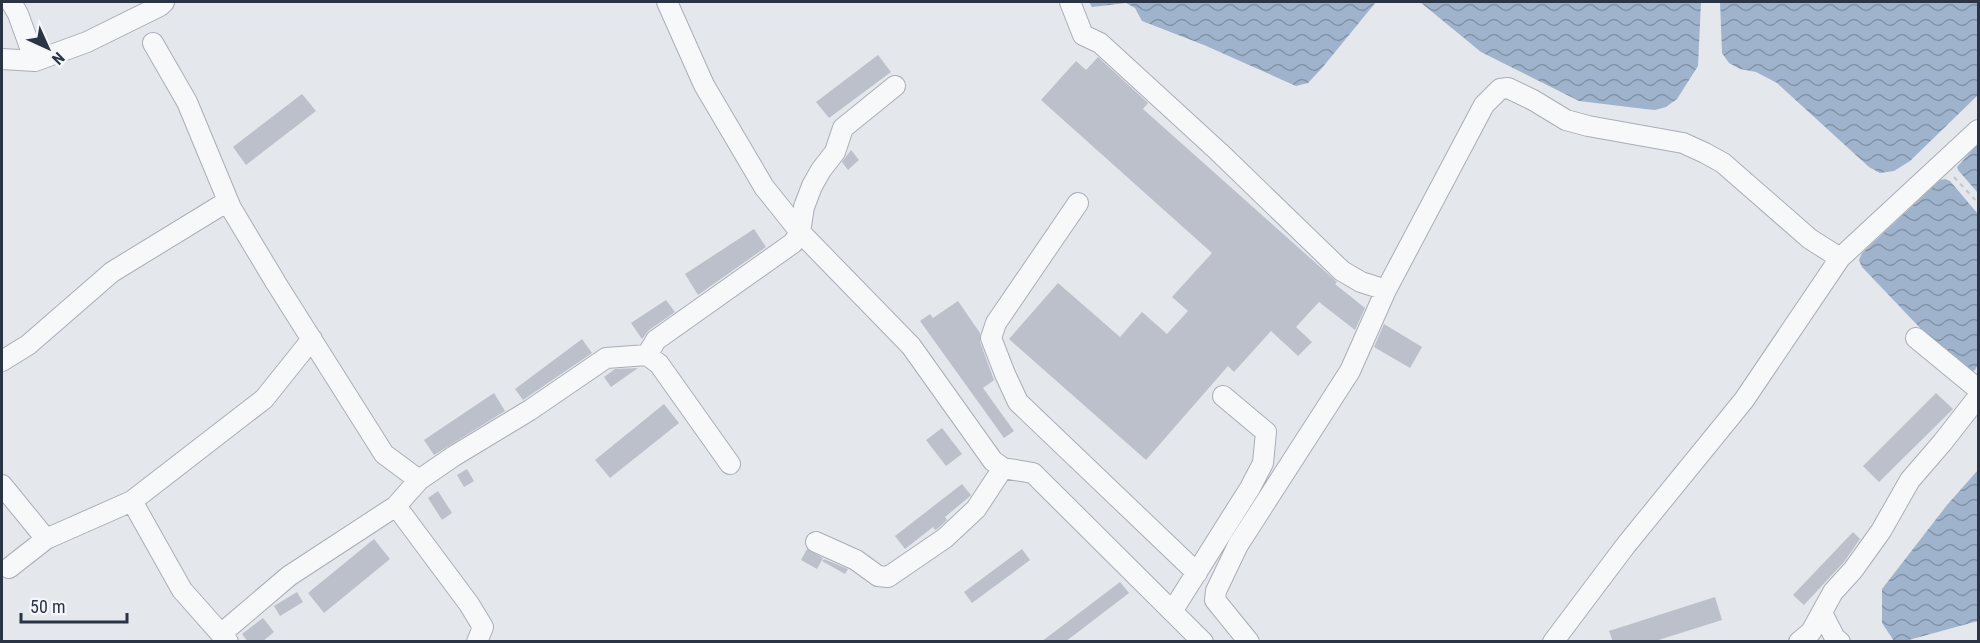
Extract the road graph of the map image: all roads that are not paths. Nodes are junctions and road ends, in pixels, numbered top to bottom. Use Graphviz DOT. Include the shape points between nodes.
graph roads {
  1 [pos="11,2"];
  2 [pos="164,2"];
  3 [pos="667,2"];
  4 [pos="1070,2"];
  5 [pos="153,43"];
  6 [pos="2,59"];
  7 [pos="35,61"];
  8 [pos="895,86"];
  9 [pos="1978,130"];
  10 [pos="228,201"];
  11 [pos="1078,203"];
  12 [pos="800,232"];
  13 [pos="1840,258"];
  14 [pos="1386,290"];
  15 [pos="1916,338"];
  16 [pos="312,339"];
  17 [pos="647,355"];
  18 [pos="2,361"];
  19 [pos="1978,389"];
  20 [pos="1223,396"];
  21 [pos="1978,397"];
  22 [pos="1266,432"];
  23 [pos="1297,452"];
  24 [pos="730,464"];
  25 [pos="1003,468"];
  26 [pos="419,480"];
  27 [pos="2,485"];
  28 [pos="132,501"];
  29 [pos="396,506"];
  30 [pos="46,539"];
  31 [pos="816,542"];
  32 [pos="9,568"];
  33 [pos="1197,573"];
  34 [pos="1173,610"];
  35 [pos="1822,613"];
  36 [pos="225,637"];
  37 [pos="477,642"];
  38 [pos="1203,642"];
  39 [pos="1249,642"];
  40 [pos="1553,642"];
  41 [pos="1799,642"];
  42 [pos="1840,642"];
  1 -- 7 [label="lane"];
  2 -- 7 [label="lane" via="87,42"];
  3 -- 12 [label="lane" via="704,85 764,187"];
  4 -- 14 [label="lane" via="1083,35 1109,51 1342,271"];
  5 -- 10 [label="lane" via="187,102"];
  6 -- 7 [label="lane"];
  8 -- 12 [label="lane" via="843,128 835,152 812,186"];
  9 -- 13 [label="lane"];
  10 -- 16 [label="lane"];
  10 -- 18 [label="lane" via="112,272 28,345"];
  11 -- 33 [label="lane" via="996,322 992,338 1018,402"];
  12 -- 17 [label="lane" via="793,243 656,340"];
  12 -- 25 [label="lane" via="910,346 993,461"];
  13 -- 14 [label="lane" via="1810,239 1723,163 1706,153 1683,143 1566,120 1508,88 1500,89 1484,105"];
  13 -- 40 [label="lane" via="1744,400"];
  14 -- 23 [label="lane" via="1350,371"];
  15 -- 19 [label="lane"];
  16 -- 26 [label="lane" via="384,454"];
  16 -- 28 [label="lane" via="264,399"];
  17 -- 24 [label="lane" via="659,364"];
  17 -- 26 [label="lane" via="606,358"];
  20 -- 22 [label="lane"];
  21 -- 35 [label="lane" via="1910,480 1881,531 1833,592"];
  22 -- 23 [label="lane"];
  22 -- 33 [label="lane" via="1263,463"];
  23 -- 39 [label="lane" via="1238,545 1216,591 1215,600"];
  25 -- 31 [label="lane" via="976,509 945,538 888,577 878,576 856,560"];
  25 -- 34 [label="lane" via="1033,473"];
  26 -- 29 [label="lane"];
  27 -- 30 [label="lane"];
  28 -- 30 [label="lane"];
  28 -- 36 [label="lane" via="182,590"];
  29 -- 36 [label="lane" via="289,576"];
  29 -- 37 [label="lane" via="483,627"];
  30 -- 32 [label="lane"];
  33 -- 34 [label="lane"];
  34 -- 38 [label="lane"];
  35 -- 41 [label="lane" via="1811,632"];
  35 -- 42 [label="lane"];
}
